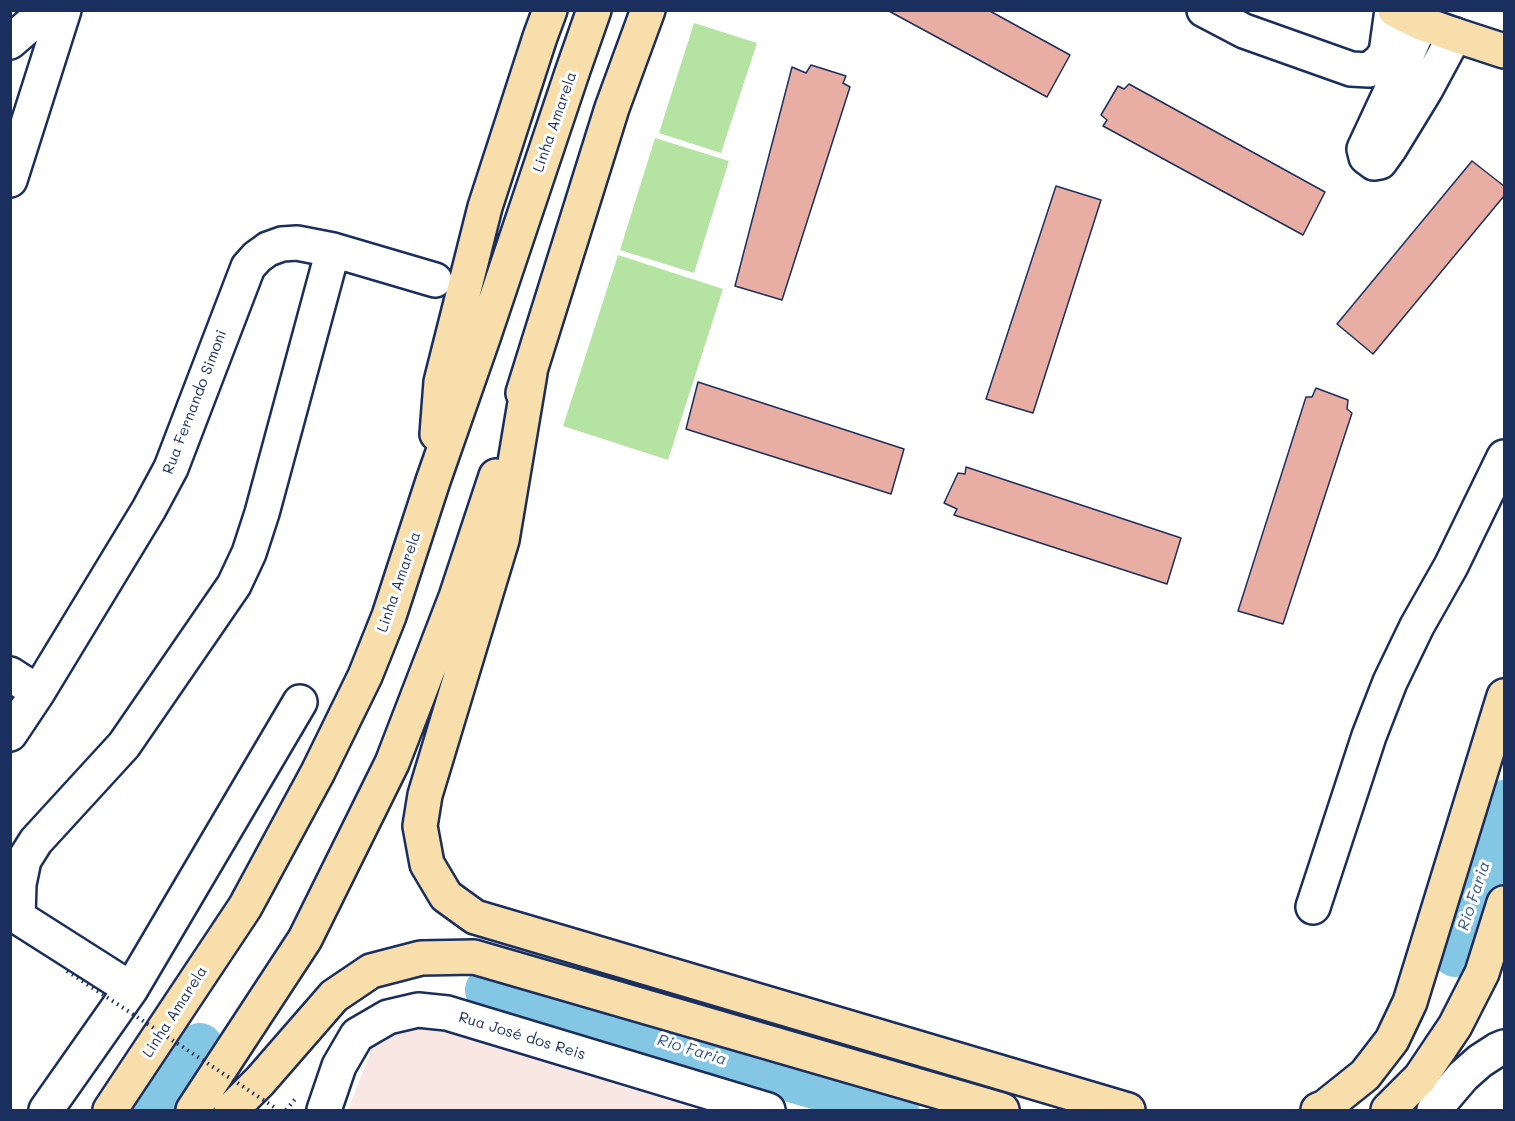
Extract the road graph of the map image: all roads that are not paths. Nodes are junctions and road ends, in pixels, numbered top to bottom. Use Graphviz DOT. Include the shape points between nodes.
graph roads {
  1 [pos="47,10"];
  2 [pos="64,10"];
  3 [pos="550,10"];
  4 [pos="594,10"];
  5 [pos="648,10"];
  6 [pos="1203,10"];
  7 [pos="1403,15"];
  8 [pos="1455,35"];
  9 [pos="10,42"];
  10 [pos="1504,51"];
  11 [pos="10,180"];
  12 [pos="333,250"];
  13 [pos="435,280"];
  14 [pos="533,364"];
  15 [pos="1504,457"];
  16 [pos="433,481"];
  17 [pos="10,674"];
  18 [pos="38,692"];
  19 [pos="1504,696"];
  20 [pos="300,702"];
  21 [pos="10,734"];
  22 [pos="1504,903"];
  23 [pos="1313,908"];
  24 [pos="14,914"];
  25 [pos="131,988"];
  26 [pos="840,1025"];
  27 [pos="1504,1047"];
  28 [pos="827,1059"];
  29 [pos="46,1110"];
  30 [pos="110,1110"];
  31 [pos="193,1110"];
  32 [pos="231,1110"];
  33 [pos="324,1110"];
  34 [pos="768,1110"];
  35 [pos="1002,1110"];
  36 [pos="1128,1110"];
  37 [pos="1318,1110"];
  38 [pos="1388,1110"];
  39 [pos="1434,1110"];
  1 -- 9 [label="street"];
  2 -- 11 [label="street"];
  3 -- 16 [label="main road" via="485,207 441,382"];
  4 -- 16 [label="main road, Linha Amarela"];
  5 -- 14 [label="main road" via="612,108"];
  6 -- 7 [label="street" via="1255,35 1350,69 1369,70 1386,53"];
  7 -- 8 [label="main road"];
  7 -- 8 [label="street" via="1398,76 1364,149 1366,157 1374,163 1380,162 1390,148"];
  8 -- 10 [label="main road"];
  12 -- 13 [label="street, Rua Fernando Simoni"];
  12 -- 18 [label="street, Rua Fernando Simoni" via="282,244 256,257 248,267 171,468"];
  12 -- 24 [label="street" via="249,554 234,585 124,745 36,841 24,860"];
  14 -- 26 [label="main road" via="502,540 425,795 420,826 427,864 446,896 476,917"];
  14 -- 31 [label="main road" via="456,597 392,763 305,939"];
  15 -- 23 [label="street" via="1390,682"];
  16 -- 30 [label="main road, Linha Amarela" via="389,616 318,772 245,908"];
  17 -- 18 [label="street"];
  18 -- 21 [label="street, Rua Fernando Simoni"];
  19 -- 37 [label="main road" via="1410,1002 1392,1040 1365,1075"];
  20 -- 25 [label="street"];
  22 -- 38 [label="main road" via="1482,973 1455,1026 1420,1078"];
  24 -- 25 [label="street"];
  25 -- 29 [label="street"];
  26 -- 28 [label="main road"];
  26 -- 36 [label="main road"];
  27 -- 39 [label="street" via="1463,1076"];
  28 -- 32 [label="main road" via="474,957 421,957 371,971 334,996"];
  28 -- 35 [label="main road"];
  33 -- 34 [label="street, Rua José dos Reis" via="339,1066 357,1035 388,1017 418,1010 447,1013"];
}
